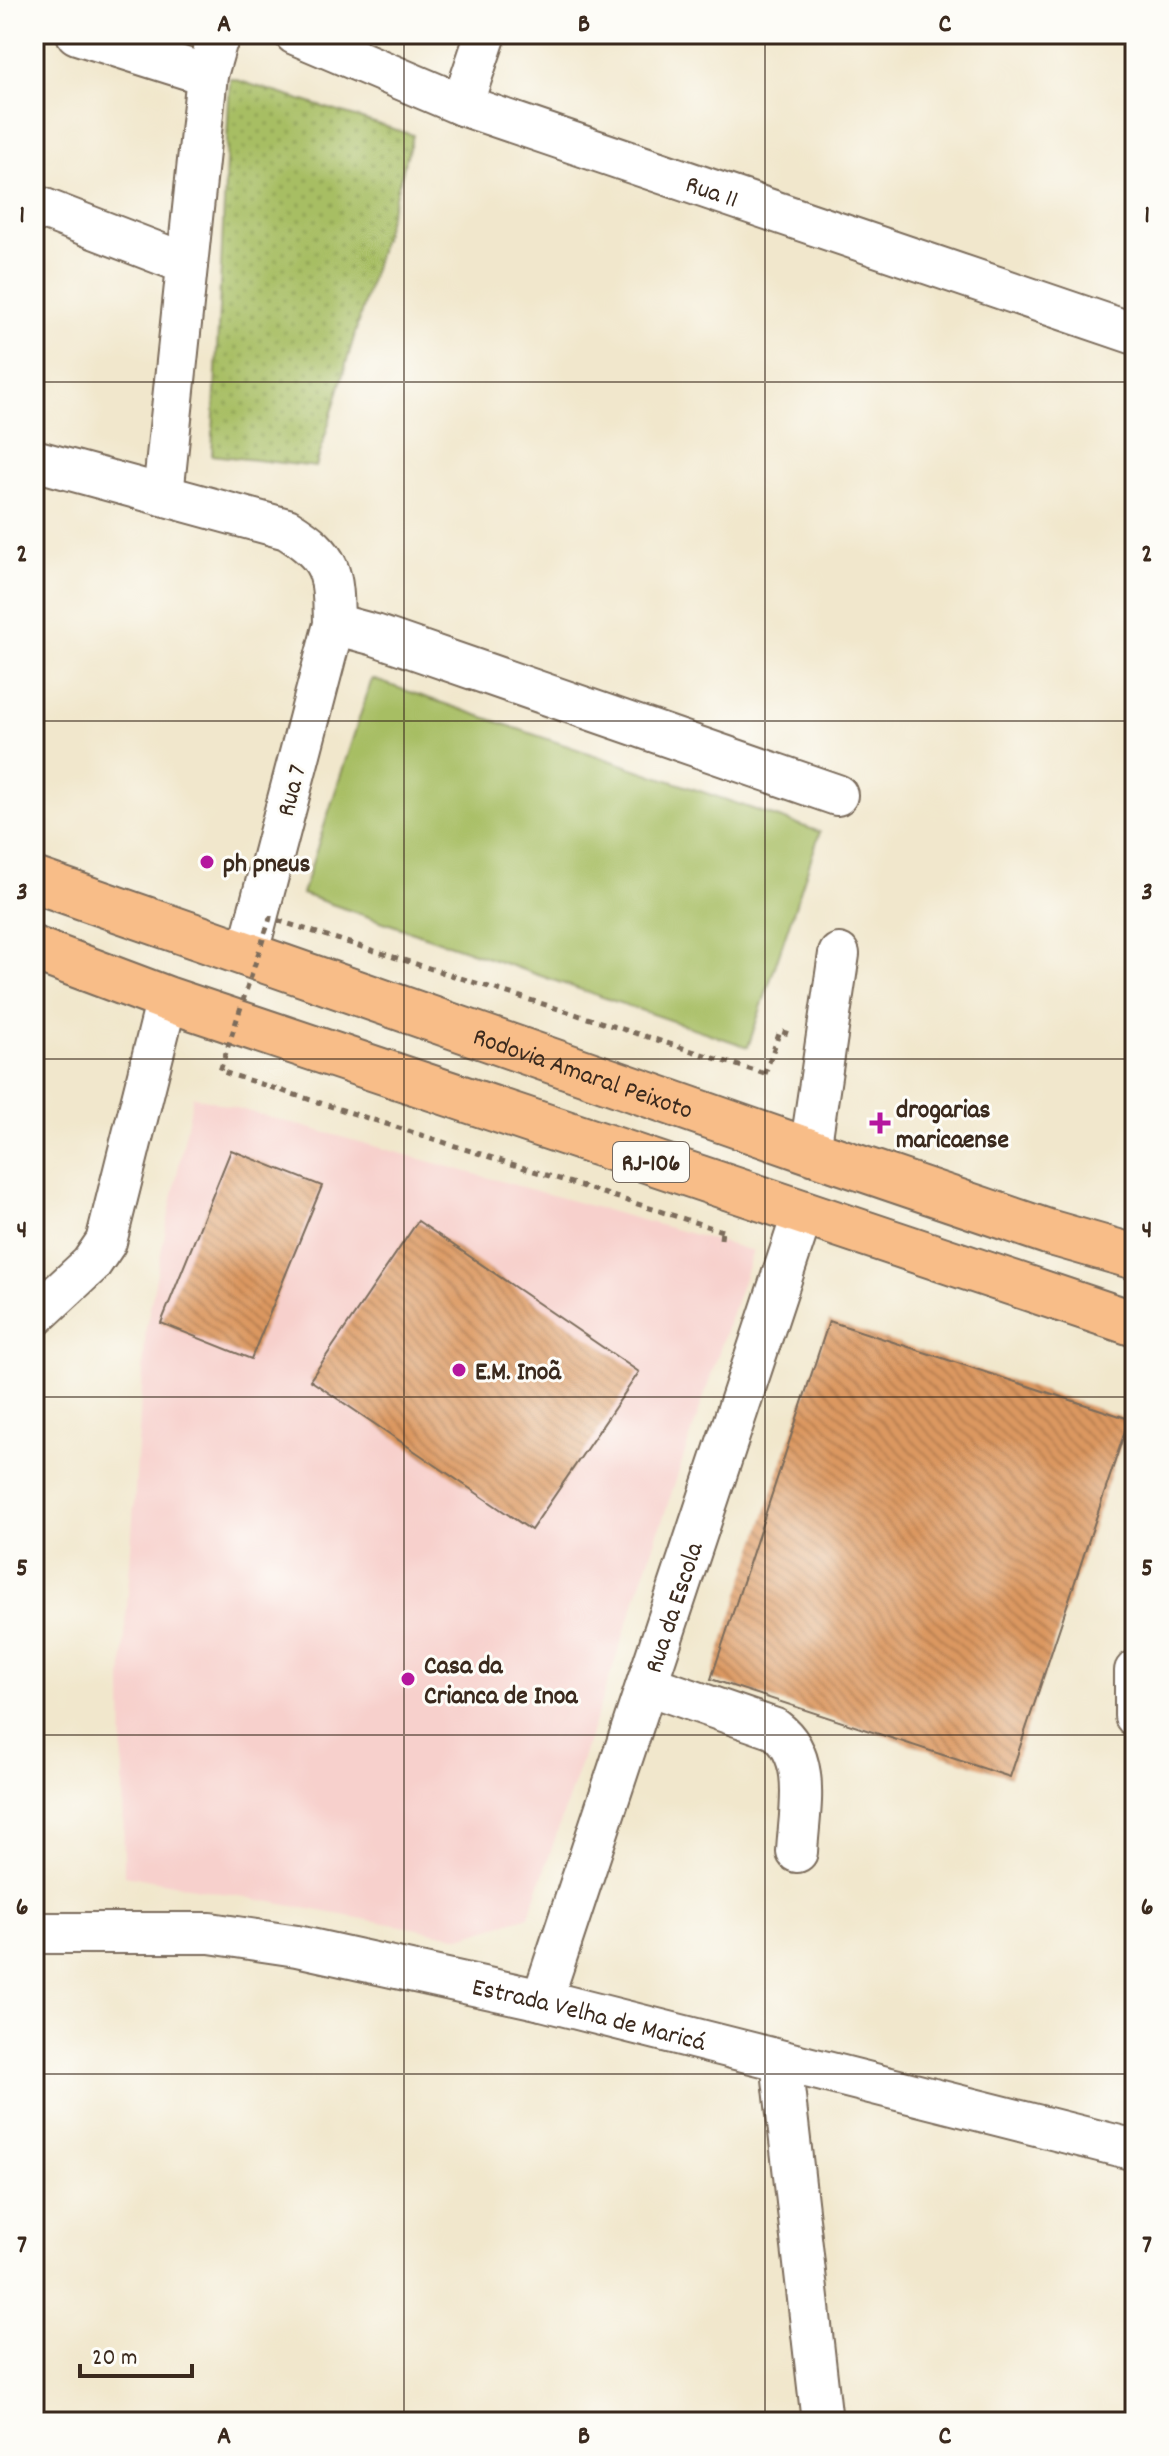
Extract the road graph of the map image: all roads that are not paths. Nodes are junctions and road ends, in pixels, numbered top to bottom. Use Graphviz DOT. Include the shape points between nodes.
graph roads {
  1 [pos="77,34"];
  2 [pos="222,34"];
  3 [pos="295,34"];
  4 [pos="486,34"];
  5 [pos="207,75"];
  6 [pos="462,105"];
  7 [pos="34,205"];
  8 [pos="187,264"];
  9 [pos="1135,334"];
  10 [pos="34,460"];
  11 [pos="163,495"];
  12 [pos="334,624"];
  13 [pos="837,795"];
  14 [pos="34,880"];
  15 [pos="34,949"];
  16 [pos="839,954"];
  17 [pos="247,956"];
  18 [pos="167,999"];
  19 [pos="810,1151"];
  20 [pos="803,1213"];
  21 [pos="1135,1257"];
  22 [pos="34,1317"];
  23 [pos="1135,1324"];
  24 [pos="1135,1671"];
  25 [pos="648,1685"];
  26 [pos="1135,1716"];
  27 [pos="797,1852"];
  28 [pos="34,1933"];
  29 [pos="542,2000"];
  30 [pos="781,2061"];
  31 [pos="1135,2150"];
  32 [pos="822,2422"];
  1 -- 5 [label="street"];
  2 -- 5 [label="street"];
  3 -- 6 [label="street, Rua 11"];
  4 -- 6 [label="street"];
  5 -- 8 [label="street"];
  6 -- 9 [label="street, Rua 11"];
  7 -- 8 [label="street"];
  8 -- 11 [label="street"];
  10 -- 11 [label="street, Rua 7"];
  11 -- 12 [label="street, Rua 7" via="287,529 314,546 333,577"];
  12 -- 13 [label="street"];
  12 -- 17 [label="street, Rua 7"];
  14 -- 17 [label="highway, Rodovia Amaral Peixoto / RJ-106"];
  15 -- 18 [label="highway, RJ-106"];
  16 -- 19 [label="street"];
  17 -- 19 [label="highway, Rodovia Amaral Peixoto / RJ-106"];
  18 -- 20 [label="highway, RJ-106"];
  18 -- 22 [label="street" via="106,1242 91,1264"];
  19 -- 21 [label="highway, Rodovia Amaral Peixoto / RJ-106"];
  20 -- 23 [label="highway, RJ-106"];
  20 -- 25 [label="street, Rua da Escola"];
  24 -- 26 [label="street"];
  25 -- 27 [label="street" via="788,1738 801,1767"];
  25 -- 29 [label="street, Rua da Escola"];
  28 -- 29 [label="street, Estrada Velha de Maricá" via="210,1933 297,1946"];
  29 -- 30 [label="street, Estrada Velha de Maricá"];
  30 -- 31 [label="street, Estrada Velha de Maricá"];
  30 -- 32 [label="street"];
}
